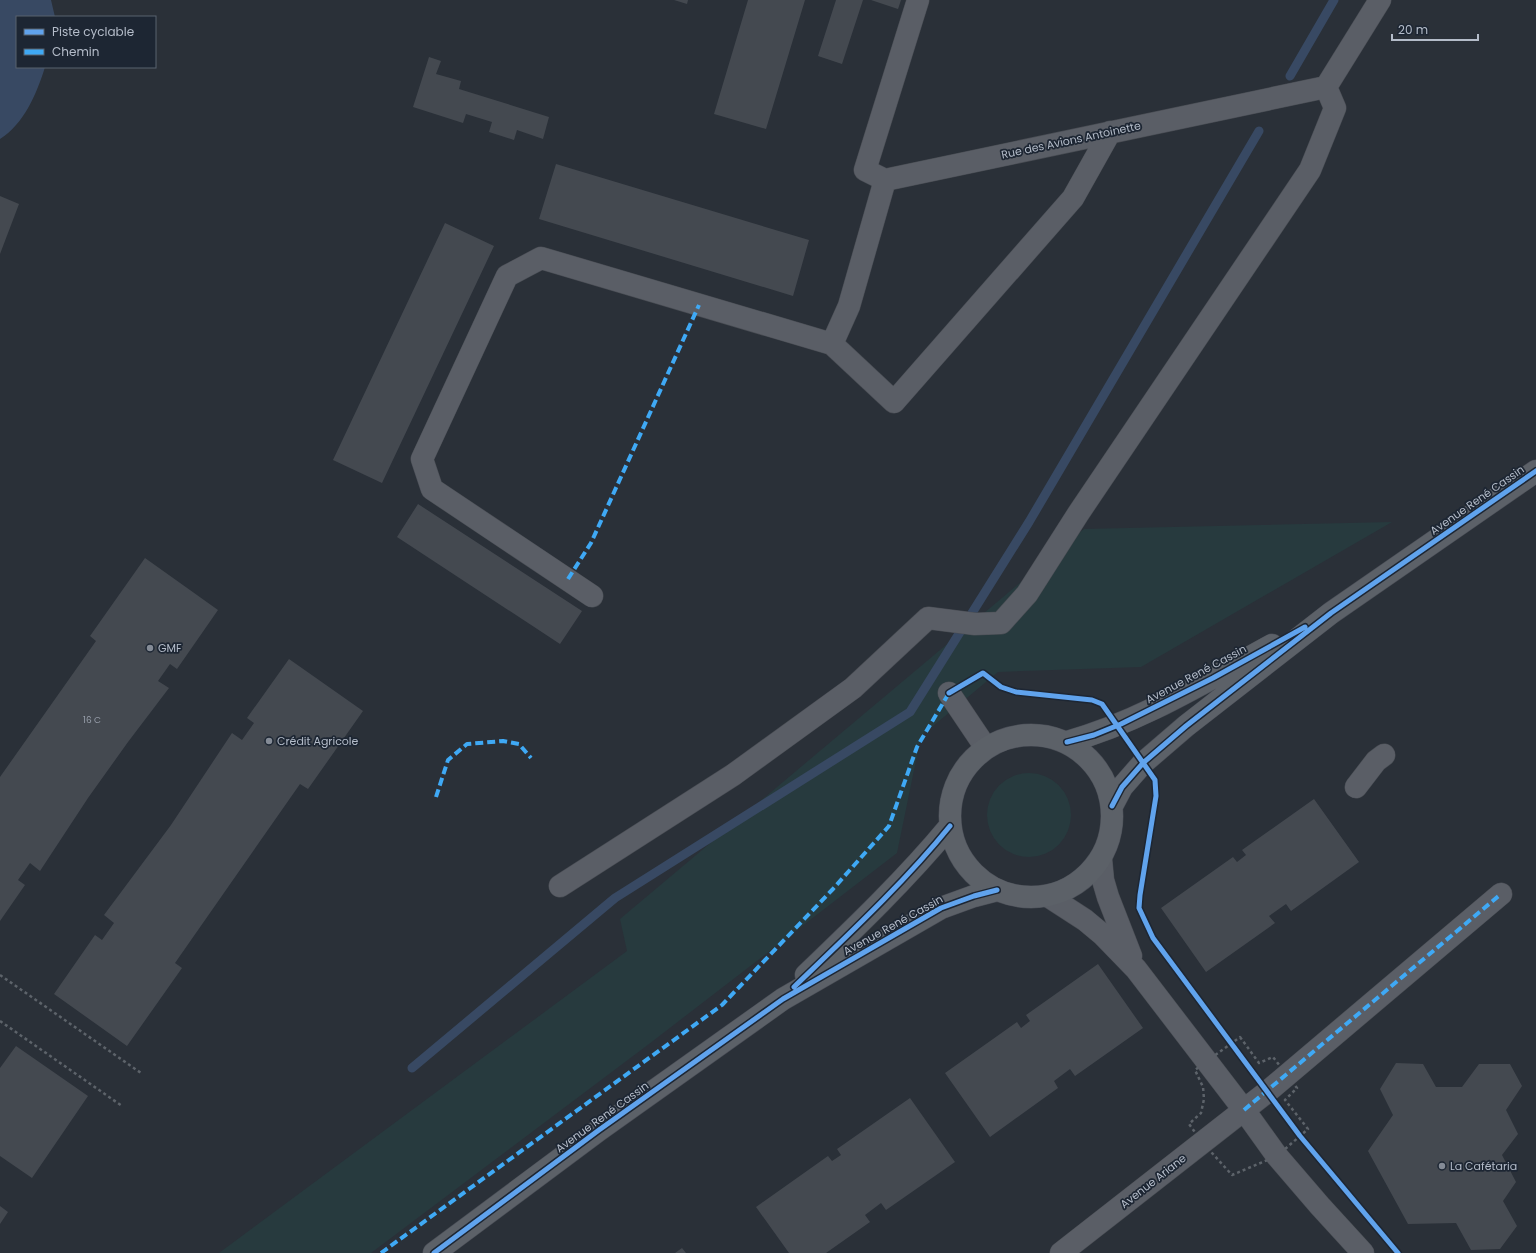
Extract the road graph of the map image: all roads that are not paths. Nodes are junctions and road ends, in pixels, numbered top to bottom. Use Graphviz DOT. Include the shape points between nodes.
graph roads {
  1 [pos="918,0"];
  2 [pos="1380,0"];
  3 [pos="1326,87"];
  4 [pos="1110,132"];
  5 [pos="885,180"];
  6 [pos="832,344"];
  7 [pos="1536,471"];
  8 [pos="592,596"];
  9 [pos="1331,613"];
  10 [pos="949,694"];
  11 [pos="1067,742"];
  12 [pos="986,748"];
  13 [pos="1384,755"];
  14 [pos="1356,787"];
  15 [pos="1112,806"];
  16 [pos="950,826"];
  17 [pos="1101,859"];
  18 [pos="560,886"];
  19 [pos="997,890"];
  20 [pos="1501,894"];
  21 [pos="1048,896"];
  22 [pos="1136,968"];
  23 [pos="782,999"];
  24 [pos="1244,1110"];
  25 [pos="434,1253"];
  26 [pos="1061,1253"];
  27 [pos="1363,1253"];
  1 -- 5 [label="street" via="864,170"];
  2 -- 3 [label="street"];
  3 -- 4 [label="street, Rue des Avions Antoinette"];
  3 -- 18 [label="street" via="1335,108 1310,170 1027,594 1000,623 975,624 928,618 853,688 733,775"];
  4 -- 5 [label="street, Rue des Avions Antoinette"];
  4 -- 6 [label="street" via="1072,198 894,402"];
  5 -- 6 [label="street" via="849,306"];
  6 -- 8 [label="street" via="541,258 507,276 422,459 432,489"];
  7 -- 9 [label="main road, Avenue René Cassin"];
  9 -- 11 [label="main road, Avenue René Cassin" via="1213,678 1121,724"];
  9 -- 15 [label="main road, Avenue René Cassin" via="1143,762 1122,787"];
  10 -- 12 [label="street"];
  11 -- 12 [label="main road" via="1047,736 1026,735 1005,739"];
  11 -- 15 [label="main road" via="1089,758 1105,780"];
  12 -- 16 [label="main road" via="969,763 957,782 951,803"];
  13 -- 14 [label="street" via="1376,761"];
  15 -- 17 [label="main road" via="1112,825"];
  16 -- 19 [label="main road" via="958,852 974,875"];
  16 -- 23 [label="main road, Avenue René Cassin" via="894,889"];
  17 -- 21 [label="main road" via="1087,876 1069,888"];
  17 -- 22 [label="street" via="1108,897"];
  19 -- 21 [label="main road" via="1031,898"];
  19 -- 23 [label="main road, Avenue René Cassin" via="941,908"];
  20 -- 24 [label="street, Avenue Ariane"];
  21 -- 22 [label="street" via="1085,920"];
  22 -- 24 [label="street"];
  23 -- 25 [label="main road, Avenue René Cassin" via="599,1130"];
  24 -- 26 [label="street, Avenue Ariane"];
  24 -- 27 [label="street" via="1277,1156"];
}
